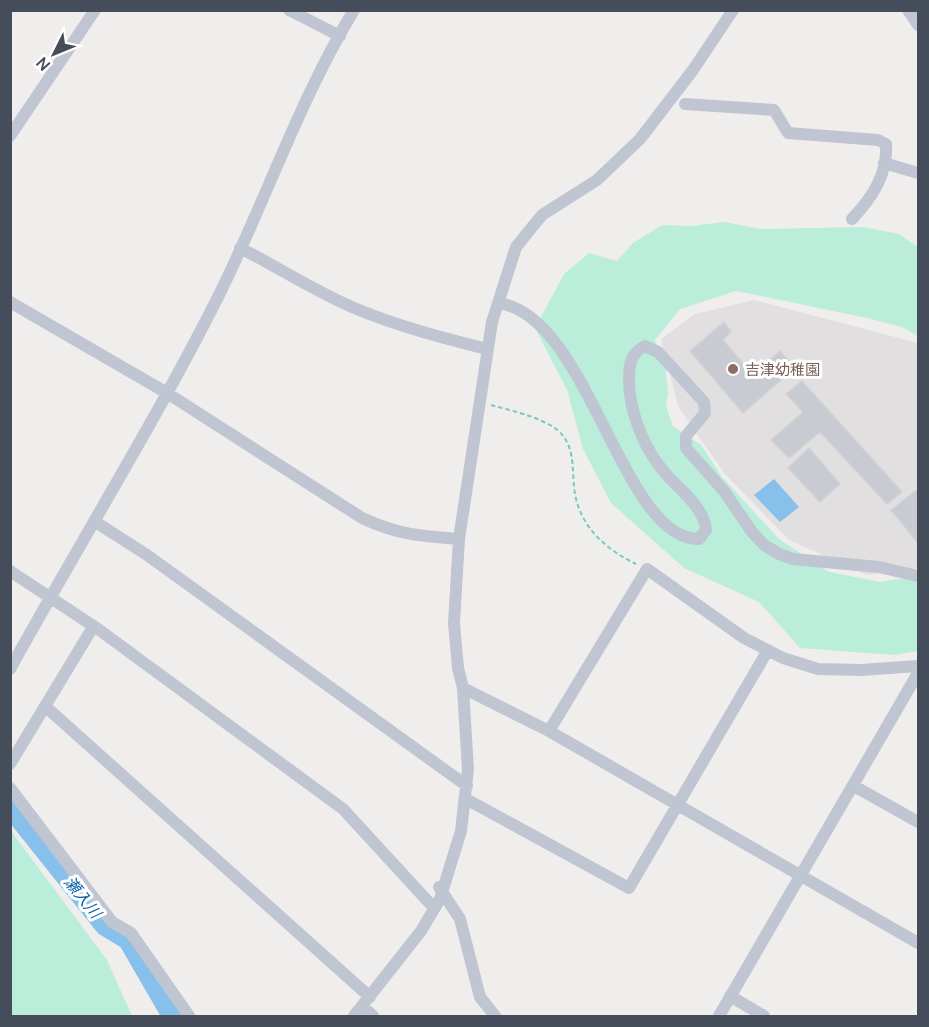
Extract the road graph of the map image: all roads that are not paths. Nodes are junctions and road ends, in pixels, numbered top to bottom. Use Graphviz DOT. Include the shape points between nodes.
graph roads {
  1 [pos="94,10"];
  2 [pos="289,10"];
  3 [pos="354,10"];
  4 [pos="733,10"];
  5 [pos="908,10"];
  6 [pos="918,25"];
  7 [pos="340,36"];
  8 [pos="685,104"];
  9 [pos="10,136"];
  10 [pos="884,163"];
  11 [pos="918,173"];
  12 [pos="852,219"];
  13 [pos="240,248"];
  14 [pos="10,302"];
  15 [pos="498,303"];
  16 [pos="487,349"];
  17 [pos="167,393"];
  18 [pos="94,521"];
  19 [pos="459,538"];
  20 [pos="10,571"];
  21 [pos="918,576"];
  22 [pos="50,597"];
  23 [pos="93,627"];
  24 [pos="768,650"];
  25 [pos="918,666"];
  26 [pos="10,669"];
  27 [pos="918,673"];
  28 [pos="463,688"];
  29 [pos="46,707"];
  30 [pos="549,730"];
  31 [pos="10,764"];
  32 [pos="854,786"];
  33 [pos="10,788"];
  34 [pos="466,792"];
  35 [pos="677,803"];
  36 [pos="918,822"];
  37 [pos="801,873"];
  38 [pos="440,888"];
  39 [pos="434,908"];
  40 [pos="918,943"];
  41 [pos="730,996"];
  42 [pos="366,1001"];
  43 [pos="189,1017"];
  44 [pos="354,1017"];
  45 [pos="373,1017"];
  46 [pos="495,1017"];
  47 [pos="718,1017"];
  48 [pos="765,1017"];
  1 -- 9 [label="street"];
  2 -- 7 [label="street"];
  3 -- 7 [label="street"];
  4 -- 15 [label="street" via="640,139 597,180 542,215 527,232 516,247"];
  5 -- 6 [label="street"];
  7 -- 13 [label="street"];
  8 -- 10 [label="street" via="774,110 788,133 878,140 886,144"];
  10 -- 11 [label="street"];
  10 -- 12 [label="street" via="872,198"];
  13 -- 16 [label="street" via="359,310 420,332"];
  13 -- 17 [label="street"];
  14 -- 17 [label="street"];
  15 -- 16 [label="street"];
  15 -- 21 [label="street" via="526,315 555,341 619,458 662,520 681,536 699,539 706,524 695,505 653,456 634,413 629,363 634,352 645,346 658,352 704,402 705,413 686,436 686,448 764,545 793,558 879,567"];
  16 -- 19 [label="street"];
  17 -- 18 [label="street"];
  17 -- 19 [label="street" via="362,518 411,536"];
  18 -- 22 [label="street"];
  18 -- 34 [label="street" via="147,555"];
  19 -- 28 [label="street" via="454,623"];
  20 -- 22 [label="street"];
  22 -- 23 [label="street"];
  22 -- 26 [label="street"];
  23 -- 29 [label="street"];
  23 -- 39 [label="street" via="343,809"];
  24 -- 25 [label="street" via="818,669"];
  24 -- 30 [label="street" via="744,638 646,569"];
  24 -- 35 [label="street"];
  27 -- 32 [label="street"];
  28 -- 30 [label="street"];
  28 -- 34 [label="street"];
  29 -- 31 [label="street"];
  29 -- 42 [label="street"];
  30 -- 35 [label="street"];
  32 -- 36 [label="street"];
  32 -- 37 [label="street"];
  33 -- 43 [label="street" via="112,922 131,933"];
  34 -- 35 [label="street" via="629,888"];
  34 -- 38 [label="street" via="461,831"];
  35 -- 37 [label="street"];
  37 -- 40 [label="street"];
  37 -- 41 [label="street"];
  38 -- 39 [label="street"];
  38 -- 46 [label="street" via="460,920 480,997"];
  39 -- 42 [label="street" via="421,931"];
  41 -- 47 [label="street"];
  41 -- 48 [label="street"];
  42 -- 44 [label="street"];
  42 -- 45 [label="street"];
}
